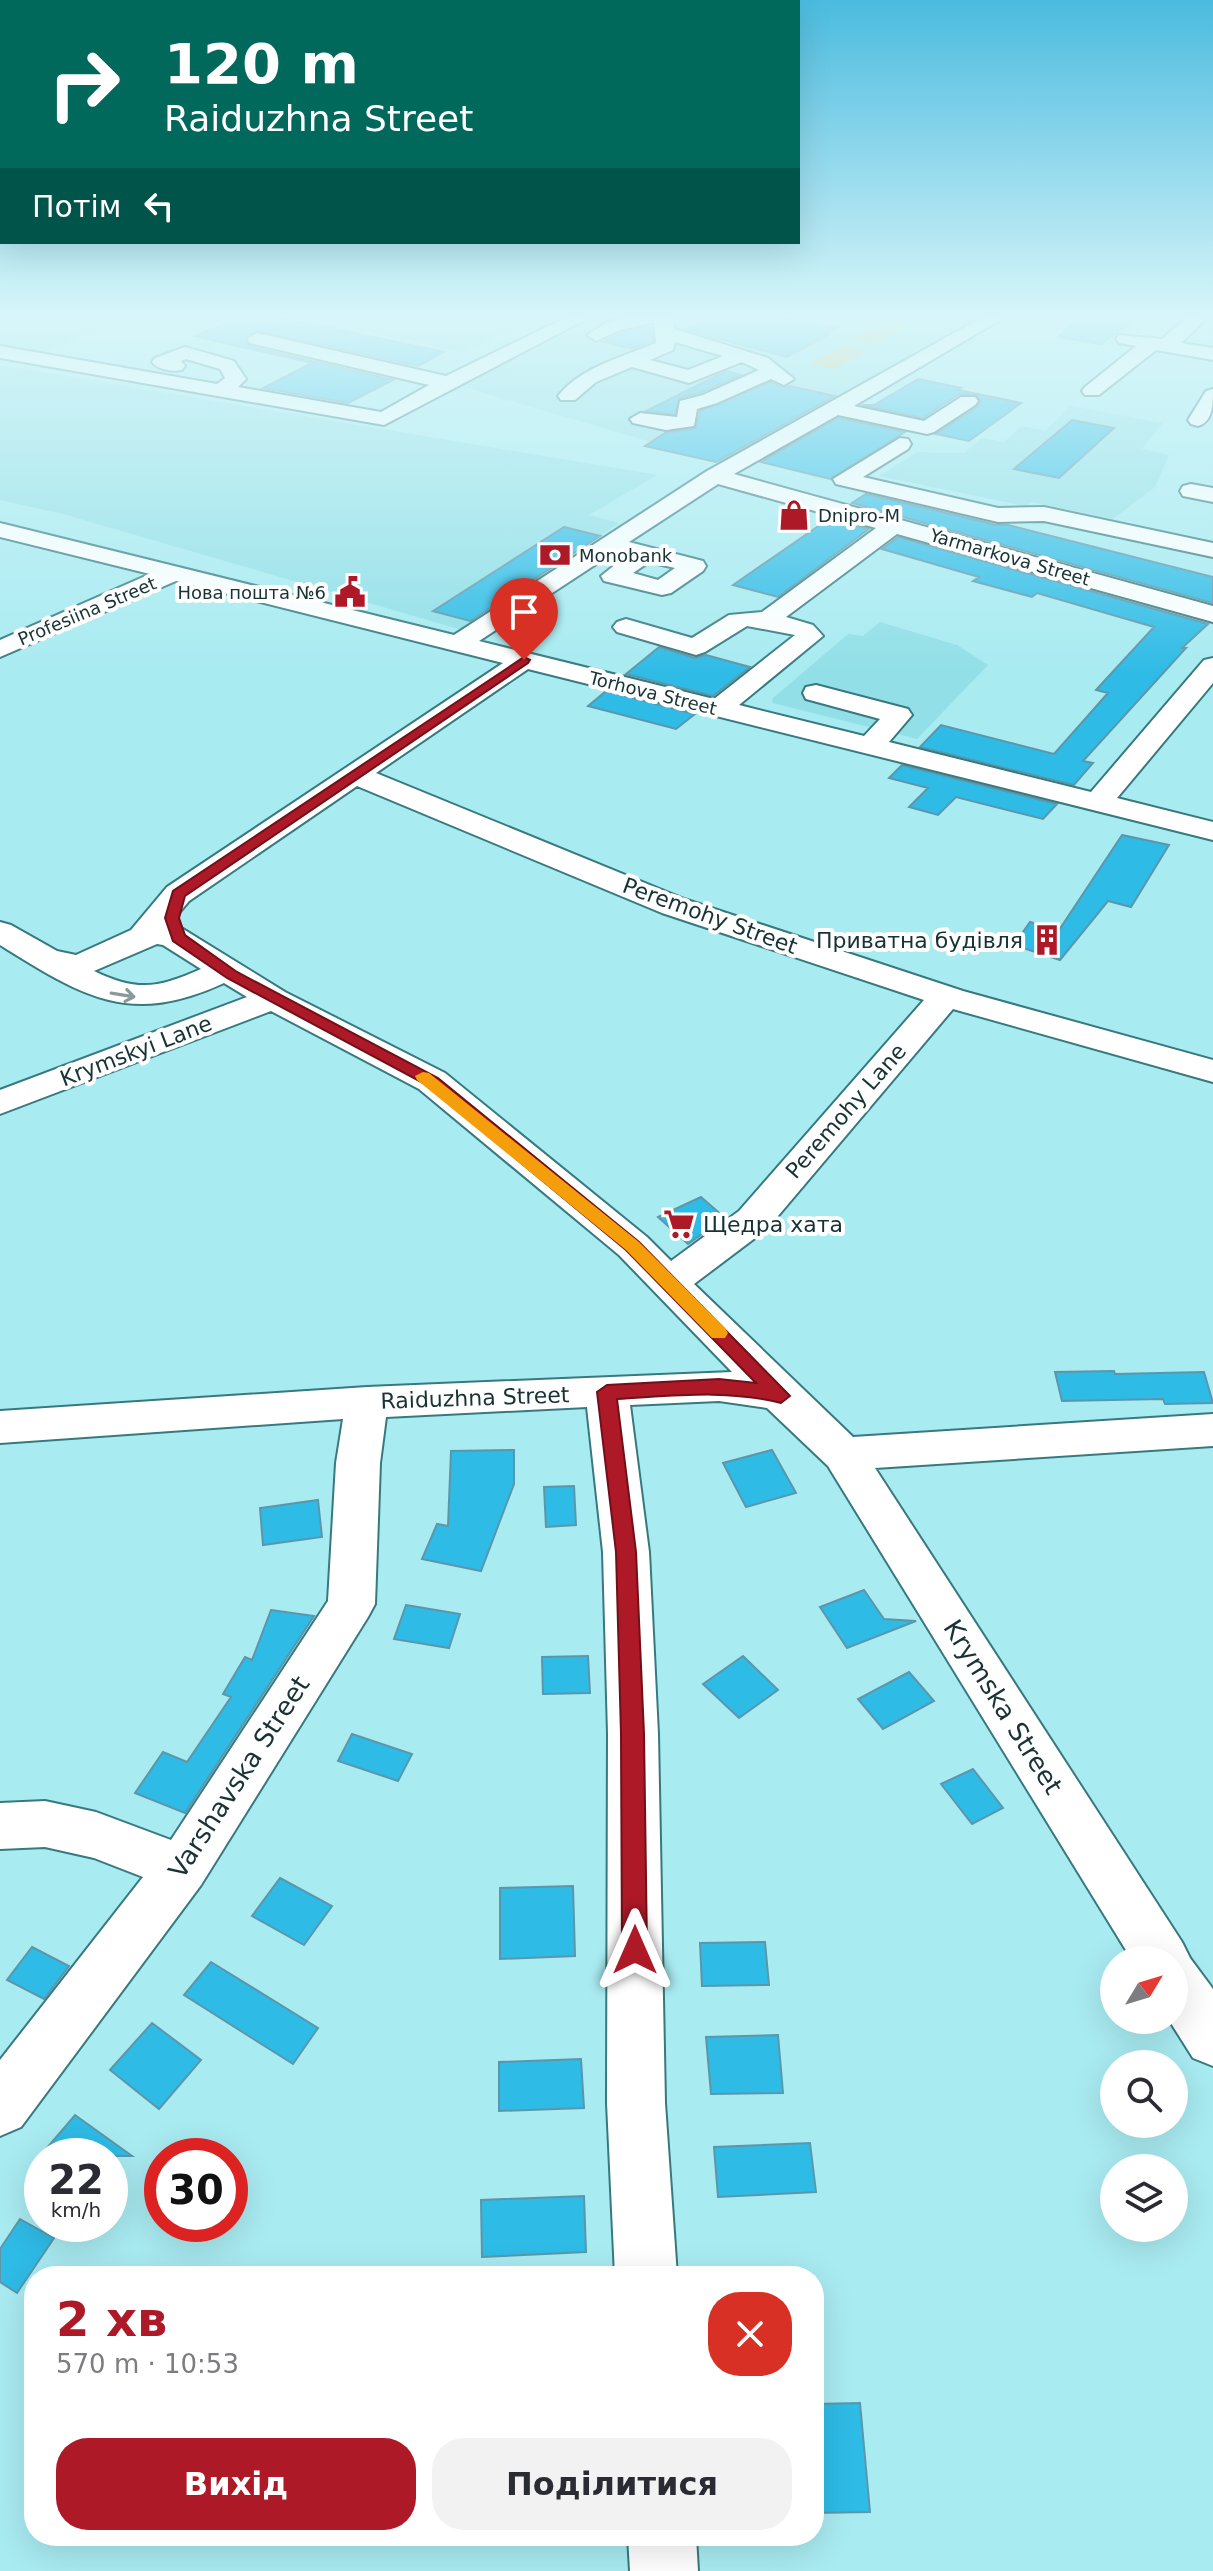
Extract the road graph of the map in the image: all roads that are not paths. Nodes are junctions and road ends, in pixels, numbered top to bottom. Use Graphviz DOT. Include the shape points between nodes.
graph roads {
  1 [pos="789,434"];
  2 [pos="900,444"];
  3 [pos="715,476"];
  4 [pos="968,509"];
  5 [pos="1167,513"];
  6 [pos="894,525"];
  7 [pos="930,535"];
  8 [pos="1144,535"];
  9 [pos="7,537"];
  10 [pos="607,544"];
  11 [pos="1213,550"];
  12 [pos="646,553"];
  13 [pos="174,573"];
  14 [pos="1213,614"];
  15 [pos="767,620"];
  16 [pos="626,627"];
  17 [pos="459,643"];
  18 [pos="0,649"];
  19 [pos="524,660"];
  20 [pos="1213,666"];
  21 [pos="816,693"];
  22 [pos="718,709"];
  23 [pos="872,744"];
  24 [pos="355,775"];
  25 [pos="1099,801"];
  26 [pos="1213,831"];
  27 [pos="178,894"];
  28 [pos="0,932"];
  29 [pos="143,936"];
  30 [pos="182,941"];
  31 [pos="54,962"];
  32 [pos="225,970"];
  33 [pos="946,996"];
  34 [pos="273,999"];
  35 [pos="1213,1071"];
  36 [pos="0,1103"];
  37 [pos="667,1282"];
  38 [pos="607,1392"];
  39 [pos="781,1396"];
  40 [pos="367,1402"];
  41 [pos="0,1427"];
  42 [pos="1213,1430"];
  43 [pos="843,1454"];
  44 [pos="0,1826"];
  45 [pos="182,1868"];
  46 [pos="1154,1946"];
  47 [pos="1188,2000"];
  48 [pos="1213,2039"];
  49 [pos="0,2107"];
  50 [pos="645,2266"];
  51 [pos="663,2546"];
  52 [pos="664,2571"];
  1 -- 3 [label="street"];
  2 -- 4 [label="street" via="844,479"];
  3 -- 6 [label="street, Yarmarkova Street"];
  3 -- 10 [label="street"];
  4 -- 7 [label="street"];
  4 -- 8 [label="street" via="998,515 1044,514"];
  5 -- 8 [label="street"];
  6 -- 7 [label="street, Yarmarkova Street"];
  6 -- 15 [label="street"];
  7 -- 14 [label="street, Yarmarkova Street"];
  8 -- 11 [label="street"];
  9 -- 13 [label="street, Torhova Street"];
  10 -- 12 [label="street"];
  10 -- 17 [label="street"];
  13 -- 17 [label="street, Torhova Street"];
  13 -- 18 [label="street, Profesiina Street"];
  15 -- 16 [label="street" via="736,618 696,647"];
  15 -- 22 [label="street" via="810,636"];
  17 -- 19 [label="street, Torhova Street"];
  19 -- 22 [label="street, Torhova Street"];
  19 -- 24 [label="street"];
  20 -- 25 [label="street"];
  21 -- 23 [label="street" via="898,715"];
  22 -- 23 [label="street, Torhova Street"];
  23 -- 25 [label="street, Torhova Street"];
  24 -- 27 [label="street"];
  24 -- 33 [label="street, Peremohy Street" via="673,906"];
  25 -- 26 [label="street, Torhova Street"];
  27 -- 29 [label="street"];
  27 -- 30 [label="street" via="172,918"];
  28 -- 31 [label="street"];
  29 -- 30 [label="street" via="163,933"];
  29 -- 31 [label="street" via="95,962"];
  30 -- 32 [label="street"];
  31 -- 32 [label="street, one-way" via="100,990 131,997 172,993"];
  32 -- 34 [label="street"];
  33 -- 35 [label="street, Peremohy Street"];
  33 -- 37 [label="street, Peremohy Lane" via="753,1220"];
  34 -- 36 [label="street, Krymskyi Lane"];
  34 -- 37 [label="street" via="432,1081 633,1246"];
  37 -- 39 [label="street"];
  38 -- 39 [label="street, Raiduzhna Street" via="719,1386"];
  38 -- 40 [label="street, Raiduzhna Street"];
  38 -- 50 [label="street" via="626,1552 636,2103"];
  39 -- 43 [label="street"];
  40 -- 41 [label="street, Raiduzhna Street"];
  40 -- 45 [label="street, Varshavska Street" via="358,1463 351,1604"];
  42 -- 43 [label="street"];
  43 -- 46 [label="street, Krymska Street"];
  44 -- 45 [label="street" via="45,1824 96,1835"];
  45 -- 49 [label="street, Varshavska Street"];
  47 -- 48 [label="street"];
  51 -- 52 [label="street"];
}
